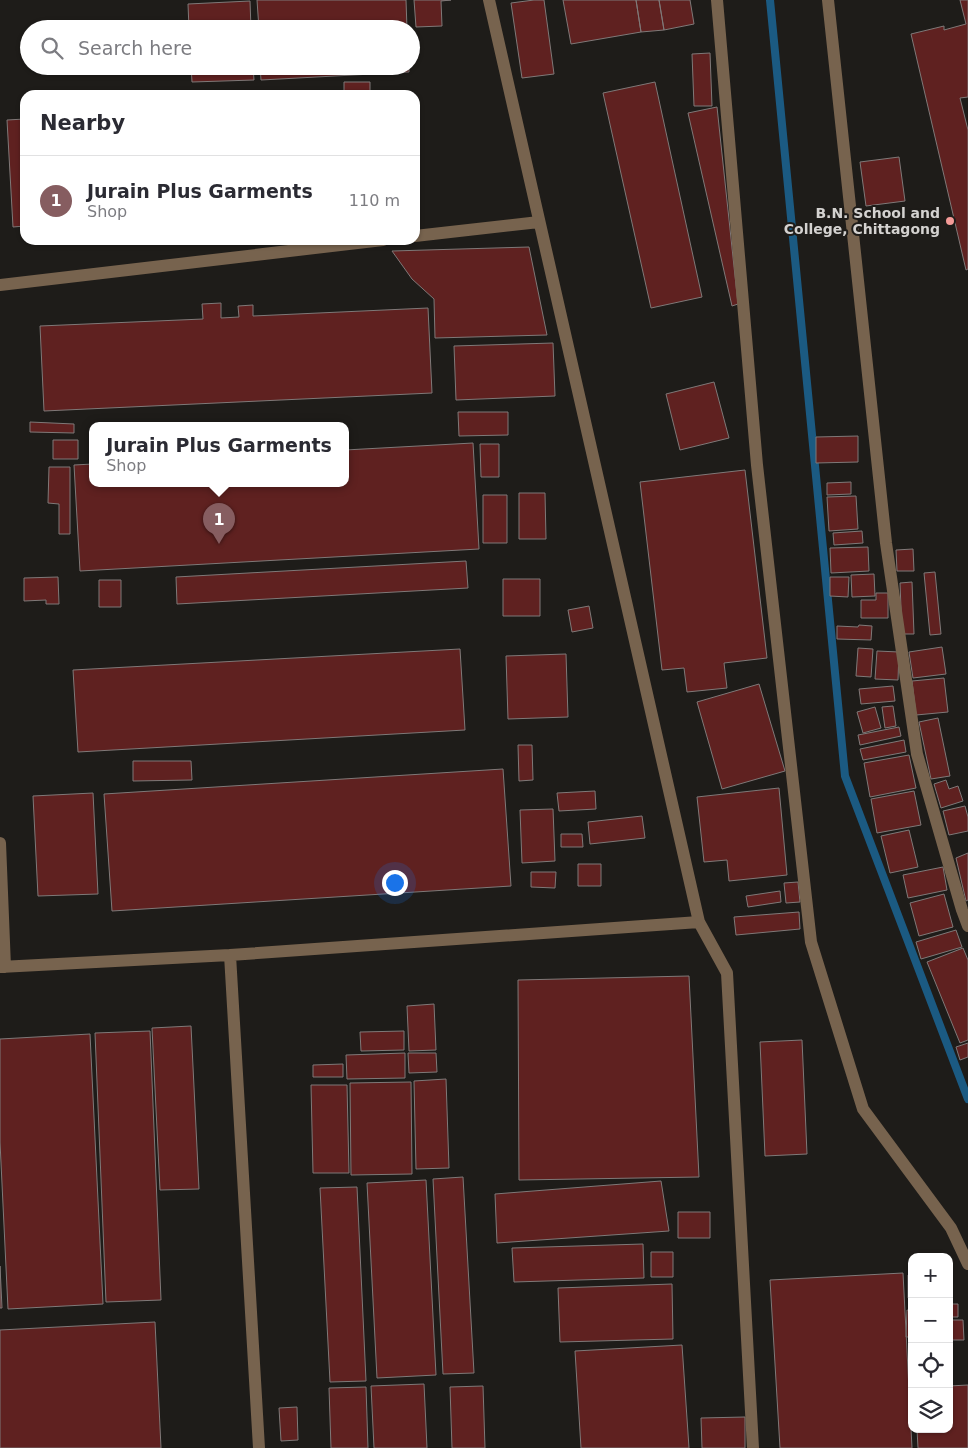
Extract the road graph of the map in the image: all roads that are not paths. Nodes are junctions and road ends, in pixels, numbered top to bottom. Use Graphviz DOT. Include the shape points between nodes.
graph roads {
  1 [pos="489,0"];
  2 [pos="717,0"];
  3 [pos="828,0"];
  4 [pos="539,222"];
  5 [pos="420,235"];
  6 [pos="340,245"];
  7 [pos="0,285"];
  8 [pos="0,844"];
  9 [pos="699,922"];
  10 [pos="968,926"];
  11 [pos="230,955"];
  12 [pos="3,967"];
  13 [pos="968,1264"];
  14 [pos="259,1448"];
  15 [pos="752,1448"];
  1 -- 4 [label="street"];
  2 -- 13 [label="street" via="757,464 811,942 863,1109 951,1228"];
  3 -- 10 [label="street" via="886,543 915,744"];
  4 -- 5 [label="street"];
  4 -- 9 [label="street"];
  6 -- 7 [label="street"];
  8 -- 12 [label="street"];
  9 -- 11 [label="street"];
  9 -- 15 [label="street" via="727,973"];
  11 -- 12 [label="street"];
  11 -- 14 [label="street"];
}
